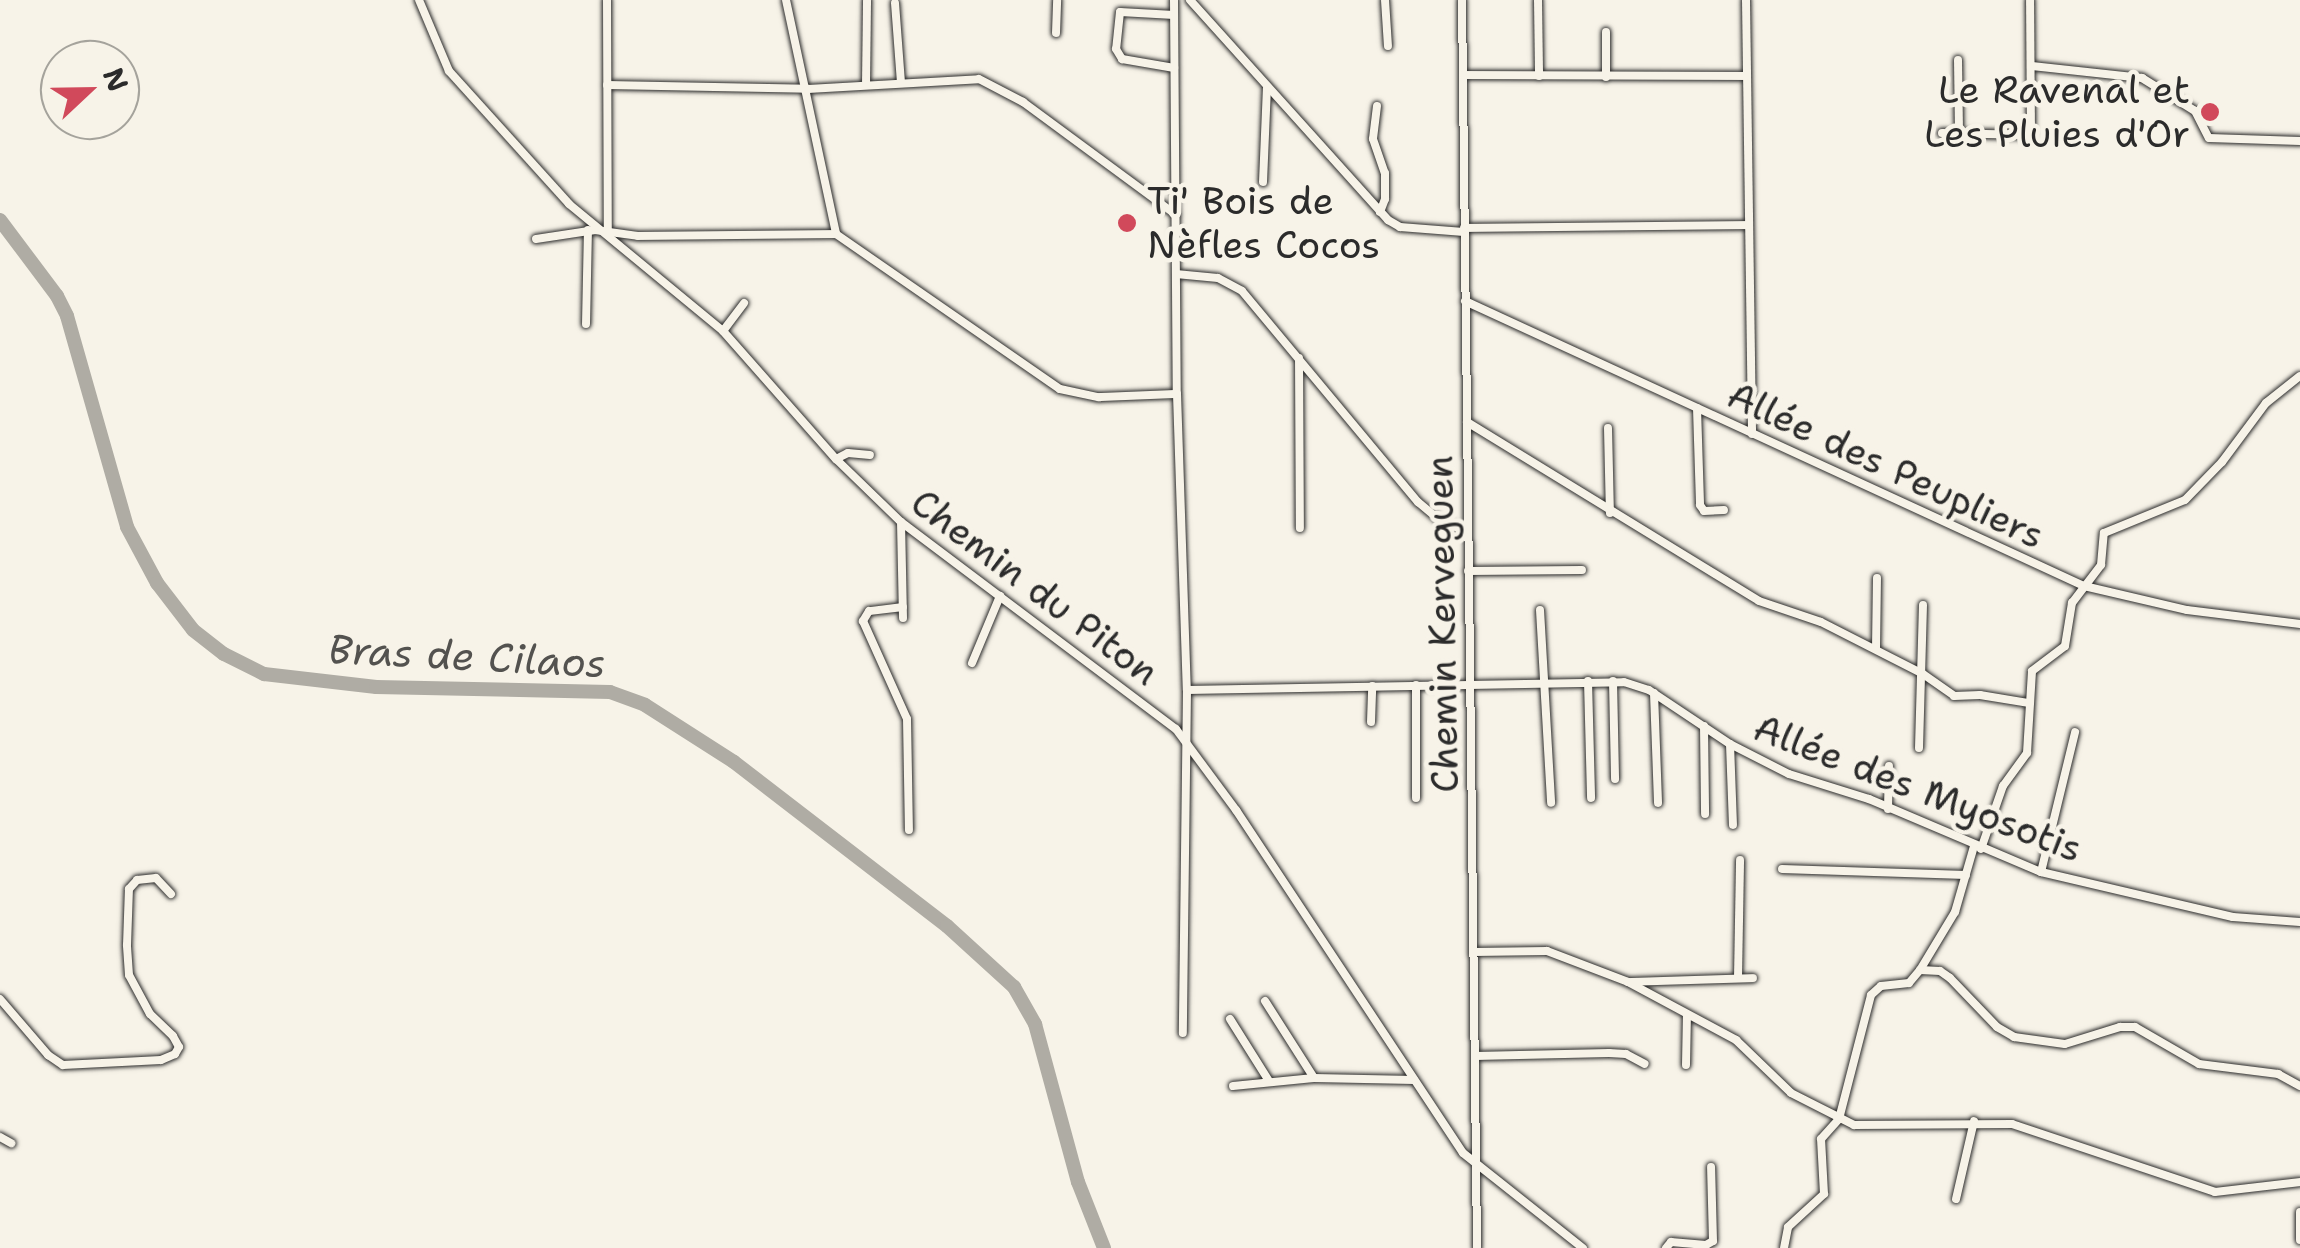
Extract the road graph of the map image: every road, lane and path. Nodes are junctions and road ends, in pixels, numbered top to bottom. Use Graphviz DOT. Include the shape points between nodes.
graph roads {
  1 [pos="419,0"];
  2 [pos="607,0"];
  3 [pos="786,0"];
  4 [pos="866,0"];
  5 [pos="1057,0"];
  6 [pos="1174,0"];
  7 [pos="1190,0"];
  8 [pos="1384,0"];
  9 [pos="1462,0"];
  10 [pos="1538,0"];
  11 [pos="1746,0"];
  12 [pos="2030,0"];
  13 [pos="895,3"];
  14 [pos="1174,15"];
  15 [pos="1606,32"];
  16 [pos="1056,33"];
  17 [pos="1388,46"];
  18 [pos="1958,60"];
  19 [pos="2032,66"];
  20 [pos="1174,68"];
  21 [pos="1463,75"];
  22 [pos="1539,76"];
  23 [pos="1747,76"];
  24 [pos="1606,77"];
  25 [pos="901,82"];
  26 [pos="607,85"];
  27 [pos="866,85"];
  28 [pos="1268,88"];
  29 [pos="808,89"];
  30 [pos="1377,106"];
  31 [pos="1942,133"];
  32 [pos="1959,133"];
  33 [pos="2300,140"];
  34 [pos="1263,182"];
  35 [pos="1380,212"];
  36 [pos="1176,215"];
  37 [pos="1748,225"];
  38 [pos="588,230"];
  39 [pos="1464,230"];
  40 [pos="608,231"];
  41 [pos="836,234"];
  42 [pos="536,239"];
  43 [pos="1176,274"];
  44 [pos="1465,300"];
  45 [pos="744,303"];
  46 [pos="586,324"];
  47 [pos="723,331"];
  48 [pos="1299,356"];
  49 [pos="2300,376"];
  50 [pos="1177,394"];
  51 [pos="1697,408"];
  52 [pos="1467,422"];
  53 [pos="1608,428"];
  54 [pos="1752,434"];
  55 [pos="870,455"];
  56 [pos="836,459"];
  57 [pos="1724,510"];
  58 [pos="1610,513"];
  59 [pos="901,522"];
  60 [pos="1300,528"];
  61 [pos="1468,532"];
  62 [pos="1582,570"];
  63 [pos="1468,571"];
  64 [pos="1877,578"];
  65 [pos="2084,586"];
  66 [pos="1000,596"];
  67 [pos="1923,605"];
  68 [pos="903,607"];
  69 [pos="1540,610"];
  70 [pos="904,618"];
  71 [pos="2300,624"];
  72 [pos="1876,649"];
  73 [pos="972,663"];
  74 [pos="1922,674"];
  75 [pos="1588,681"];
  76 [pos="1612,681"];
  77 [pos="1544,682"];
  78 [pos="1470,684"];
  79 [pos="1416,685"];
  80 [pos="1372,686"];
  81 [pos="1187,690"];
  82 [pos="1654,693"];
  83 [pos="2029,703"];
  84 [pos="1371,722"];
  85 [pos="1704,726"];
  86 [pos="2075,732"];
  87 [pos="1186,741"];
  88 [pos="1730,744"];
  89 [pos="1919,748"];
  90 [pos="1888,766"];
  91 [pos="1615,780"];
  92 [pos="1416,798"];
  93 [pos="1590,798"];
  94 [pos="1658,803"];
  95 [pos="1551,804"];
  96 [pos="1888,809"];
  97 [pos="1706,814"];
  98 [pos="1733,825"];
  99 [pos="909,830"];
  100 [pos="1978,848"];
  101 [pos="1740,860"];
  102 [pos="1782,870"];
  103 [pos="2041,872"];
  104 [pos="1966,876"];
  105 [pos="171,894"];
  106 [pos="2300,922"];
  107 [pos="1474,952"];
  108 [pos="1920,970"];
  109 [pos="1738,978"];
  110 [pos="1753,978"];
  111 [pos="1628,982"];
  112 [pos="0,999"];
  113 [pos="1265,1001"];
  114 [pos="1687,1015"];
  115 [pos="1230,1019"];
  116 [pos="1183,1033"];
  117 [pos="1475,1056"];
  118 [pos="1645,1064"];
  119 [pos="1686,1065"];
  120 [pos="1314,1078"];
  121 [pos="1414,1080"];
  122 [pos="1268,1081"];
  123 [pos="1233,1086"];
  124 [pos="2300,1086"];
  125 [pos="1839,1119"];
  126 [pos="1974,1121"];
  127 [pos="0,1137"];
  128 [pos="11,1143"];
  129 [pos="1476,1167"];
  130 [pos="1711,1167"];
  131 [pos="2300,1182"];
  132 [pos="1956,1199"];
  133 [pos="2300,1212"];
  134 [pos="2300,1240"];
  135 [pos="1477,1248"];
  136 [pos="1583,1248"];
  137 [pos="1666,1248"];
  138 [pos="1784,1248"];
  1 -- 40 [label="street, Chemin du Piton" via="449,70 569,204"];
  2 -- 26 [label="street"];
  3 -- 29 [label="street"];
  4 -- 27 [label="street"];
  5 -- 16 [label="street"];
  6 -- 14 [label="street"];
  7 -- 28 [label="street"];
  8 -- 17 [label="street"];
  9 -- 21 [label="street, Chemin Kerveguen"];
  10 -- 22 [label="street"];
  11 -- 23 [label="street"];
  12 -- 19 [label="street"];
  13 -- 25 [label="street"];
  14 -- 20 [label="street"];
  14 -- 20 [label="street" via="1120,12 1116,48 1122,59"];
  15 -- 24 [label="street"];
  18 -- 32 [label="street"];
  19 -- 32 [label="street" via="2032,135"];
  19 -- 33 [label="street" via="2142,78 2195,111 2208,138"];
  20 -- 36 [label="street"];
  21 -- 22 [label="street"];
  21 -- 39 [label="street, Chemin Kerveguen"];
  22 -- 24 [label="street"];
  23 -- 24 [label="street"];
  23 -- 37 [label="street"];
  25 -- 27 [label="street"];
  25 -- 36 [label="street" via="967,78 992,84"];
  26 -- 29 [label="street"];
  26 -- 40 [label="street"];
  27 -- 29 [label="street"];
  28 -- 34 [label="street"];
  28 -- 35 [label="street"];
  29 -- 41 [label="street"];
  30 -- 35 [label="street" via="1373,139 1385,173"];
  31 -- 32 [label="street"];
  35 -- 39 [label="street" via="1400,227"];
  36 -- 43 [label="street"];
  37 -- 39 [label="street"];
  37 -- 54 [label="street"];
  38 -- 40 [label="street"];
  38 -- 42 [label="street"];
  38 -- 46 [label="street"];
  39 -- 44 [label="street, Chemin Kerveguen"];
  40 -- 41 [label="street"];
  40 -- 47 [label="street, Chemin du Piton"];
  41 -- 50 [label="street" via="1060,388 1099,398"];
  43 -- 48 [label="street" via="1231,283"];
  43 -- 50 [label="street"];
  44 -- 51 [label="street, Allée des Peupliers"];
  44 -- 52 [label="street, Chemin Kerveguen"];
  45 -- 47 [label="street"];
  47 -- 56 [label="street, Chemin du Piton"];
  48 -- 60 [label="street"];
  48 -- 61 [label="street" via="1418,502"];
  49 -- 65 [label="street" via="2266,403 2185,500 2104,533 2101,565"];
  50 -- 81 [label="street"];
  51 -- 54 [label="street, Allée des Peupliers"];
  51 -- 57 [label="street" via="1700,505 1704,511"];
  52 -- 58 [label="street"];
  52 -- 61 [label="street, Chemin Kerveguen"];
  53 -- 58 [label="street"];
  54 -- 65 [label="street, Allée des Peupliers"];
  55 -- 56 [label="street" via="848,452"];
  56 -- 59 [label="street, Chemin du Piton"];
  58 -- 72 [label="street" via="1759,602"];
  59 -- 66 [label="street, Chemin du Piton"];
  59 -- 68 [label="street"];
  61 -- 63 [label="street, Chemin Kerveguen"];
  62 -- 63 [label="street"];
  63 -- 78 [label="street, Chemin Kerveguen"];
  64 -- 72 [label="street"];
  65 -- 71 [label="street, Allée des Peupliers" via="2187,610"];
  65 -- 83 [label="street" via="2072,603 2065,646 2032,671"];
  66 -- 73 [label="street"];
  66 -- 87 [label="street, Chemin du Piton"];
  67 -- 74 [label="street"];
  68 -- 70 [label="street"];
  68 -- 99 [label="street" via="869,610 863,621 907,719"];
  69 -- 77 [label="street"];
  72 -- 74 [label="street"];
  74 -- 83 [label="street" via="1954,696"];
  74 -- 89 [label="street"];
  75 -- 76 [label="street, Allée des Myosotis"];
  75 -- 77 [label="street, Allée des Myosotis"];
  75 -- 93 [label="street"];
  76 -- 82 [label="street, Allée des Myosotis"];
  76 -- 91 [label="street"];
  77 -- 78 [label="street, Allée des Myosotis"];
  77 -- 95 [label="street"];
  78 -- 79 [label="street, Allée des Myosotis"];
  78 -- 107 [label="street, Chemin Kerveguen"];
  79 -- 80 [label="street, Allée des Myosotis"];
  79 -- 92 [label="street"];
  80 -- 81 [label="street, Allée des Myosotis"];
  80 -- 84 [label="street"];
  81 -- 87 [label="street"];
  82 -- 85 [label="street, Allée des Myosotis"];
  82 -- 94 [label="street"];
  83 -- 100 [label="street" via="2027,753 2003,786"];
  85 -- 88 [label="street, Allée des Myosotis"];
  85 -- 97 [label="street"];
  86 -- 103 [label="street"];
  87 -- 116 [label="street"];
  87 -- 121 [label="street, Chemin du Piton"];
  88 -- 96 [label="street, Allée des Myosotis"];
  88 -- 98 [label="street"];
  90 -- 96 [label="street"];
  96 -- 100 [label="street, Allée des Myosotis"];
  100 -- 103 [label="street, Allée des Myosotis"];
  100 -- 104 [label="street"];
  101 -- 109 [label="street"];
  102 -- 104 [label="street"];
  103 -- 106 [label="street, Allée des Myosotis" via="2233,917"];
  104 -- 108 [label="street" via="1955,912"];
  105 -- 112 [label="street" via="148,876 129,889 127,946 129,975 150,1014 174,1036 180,1047 175,1054 63,1065"];
  107 -- 111 [label="street" via="1547,951"];
  107 -- 117 [label="street, Chemin Kerveguen"];
  108 -- 124 [label="street" via="1950,978 2014,1037 2065,1044 2135,1027 2200,1064 2278,1074"];
  108 -- 125 [label="street" via="1901,987 1874,990"];
  109 -- 110 [label="street"];
  109 -- 111 [label="street"];
  111 -- 114 [label="street"];
  113 -- 120 [label="street"];
  114 -- 119 [label="street"];
  114 -- 125 [label="street" via="1736,1040 1791,1093"];
  115 -- 122 [label="street"];
  117 -- 118 [label="street" via="1608,1053"];
  117 -- 129 [label="street, Chemin Kerveguen"];
  120 -- 121 [label="street"];
  120 -- 122 [label="street"];
  121 -- 129 [label="street, Chemin du Piton"];
  122 -- 123 [label="street"];
  125 -- 126 [label="street" via="1868,1128"];
  125 -- 138 [label="street" via="1821,1138 1824,1194 1788,1227"];
  126 -- 131 [label="street" via="2033,1129 2216,1192"];
  126 -- 132 [label="street"];
  127 -- 128 [label="street"];
  129 -- 135 [label="street, Chemin Kerveguen"];
  129 -- 136 [label="street, Chemin du Piton"];
  130 -- 137 [label="street" via="1713,1241 1671,1242"];
  133 -- 134 [label="street"];
}
